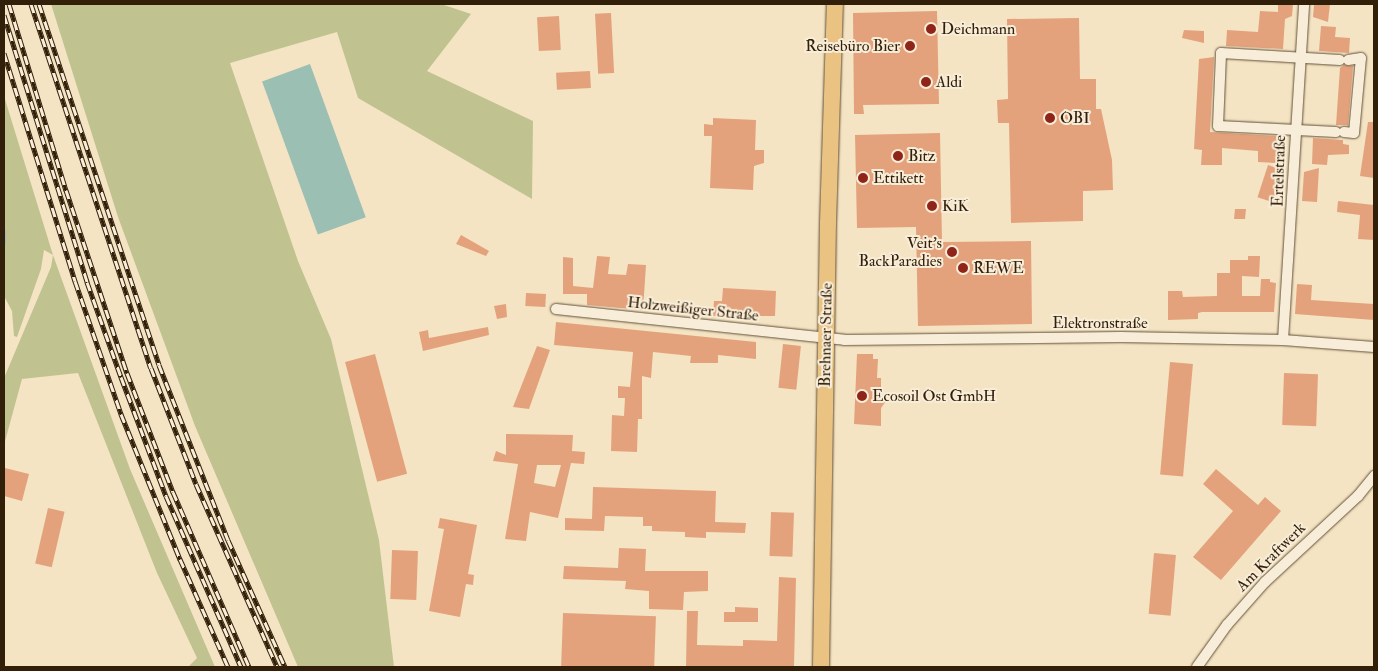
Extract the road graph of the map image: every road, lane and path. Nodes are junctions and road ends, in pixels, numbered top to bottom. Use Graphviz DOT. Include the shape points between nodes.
graph roads {
  1 [pos="835,4"];
  2 [pos="1304,4"];
  3 [pos="1302,58"];
  4 [pos="1296,129"];
  5 [pos="556,309"];
  6 [pos="826,338"];
  7 [pos="1283,340"];
  8 [pos="1374,347"];
  9 [pos="1374,476"];
  10 [pos="821,667"];
  11 [pos="1197,667"];
  1 -- 6 [label="main road, Brehnaer Straße"];
  2 -- 3 [label="street, Ertelstraße"];
  3 -- 4 [label="street, Ertelstraße"];
  3 -- 4 [label="street" via="1361,58 1354,132"];
  3 -- 4 [label="street" via="1221,53 1218,126"];
  4 -- 7 [label="street, Ertelstraße"];
  5 -- 6 [label="street, Holzweißiger Straße"];
  6 -- 7 [label="street, Elektronstraße" via="852,341 1121,337"];
  6 -- 10 [label="main road, Brehnaer Straße"];
  7 -- 8 [label="street, Elektronstraße"];
  9 -- 11 [label="street, Am Kraftwerk" via="1358,496 1265,582 1227,625"];
}
